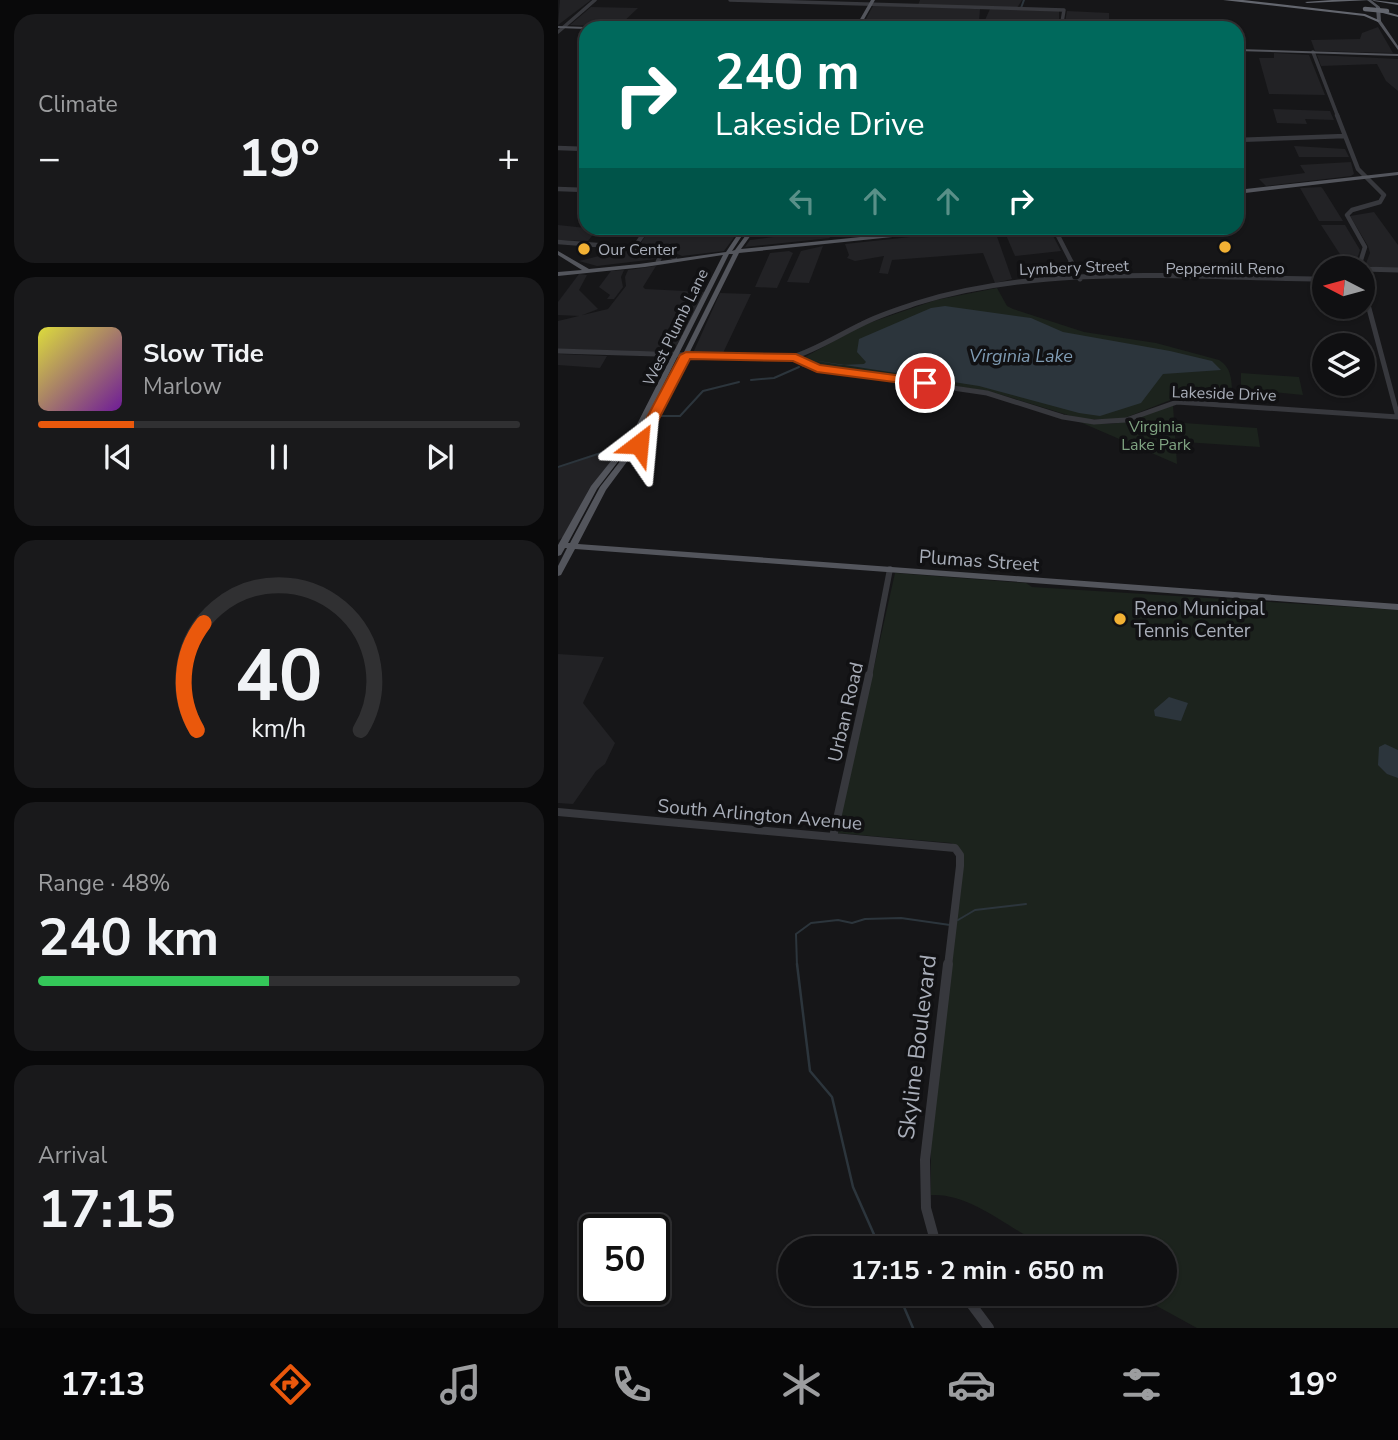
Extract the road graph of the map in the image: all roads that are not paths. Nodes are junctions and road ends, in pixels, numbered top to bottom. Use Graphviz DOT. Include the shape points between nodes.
graph roads {
  1 [pos="595,0"];
  2 [pos="732,0"];
  3 [pos="1225,0"];
  4 [pos="1249,0"];
  5 [pos="1270,0"];
  6 [pos="1238,1"];
  7 [pos="869,2"];
  8 [pos="1371,3"];
  9 [pos="1398,4"];
  10 [pos="1364,9"];
  11 [pos="1349,13"];
  12 [pos="1398,14"];
  13 [pos="1380,16"];
  14 [pos="857,21"];
  15 [pos="859,21"];
  16 [pos="1062,21"];
  17 [pos="579,28"];
  18 [pos="560,29"];
  19 [pos="1384,30"];
  20 [pos="1397,37"];
  21 [pos="1397,48"];
  22 [pos="1244,50"];
  23 [pos="1313,52"];
  24 [pos="1388,55"];
  25 [pos="1398,56"];
  26 [pos="1345,136"];
  27 [pos="1244,139"];
  28 [pos="558,148"];
  29 [pos="579,149"];
  30 [pos="1398,174"];
  31 [pos="1367,178"];
  32 [pos="558,189"];
  33 [pos="579,190"];
  34 [pos="1244,191"];
  35 [pos="643,235"];
  36 [pos="740,235"];
  37 [pos="747,235"];
  38 [pos="886,235"];
  39 [pos="1058,235"];
  40 [pos="558,243"];
  41 [pos="635,246"];
  42 [pos="731,254"];
  43 [pos="560,255"];
  44 [pos="1364,256"];
  45 [pos="675,259"];
  46 [pos="658,261"];
  47 [pos="576,264"];
  48 [pos="641,265"];
  49 [pos="1375,269"];
  50 [pos="1398,270"];
  51 [pos="588,271"];
  52 [pos="566,273"];
  53 [pos="558,274"];
  54 [pos="1080,279"];
  55 [pos="1312,279"];
  56 [pos="1372,319"];
  57 [pos="558,351"];
  58 [pos="686,355"];
  59 [pos="677,356"];
  60 [pos="796,357"];
  61 [pos="1398,417"];
  62 [pos="563,547"];
  63 [pos="890,569"];
  64 [pos="900,570"];
  65 [pos="558,573"];
  66 [pos="886,594"];
  67 [pos="1398,607"];
  68 [pos="558,812"];
  69 [pos="833,837"];
  70 [pos="958,851"];
  71 [pos="934,1236"];
  72 [pos="973,1306"];
  73 [pos="990,1328"];
  1 -- 18 [label="street"];
  2 -- 7 [label="street"];
  3 -- 6 [label="highway"];
  4 -- 10 [label="highway"];
  5 -- 8 [label="highway"];
  6 -- 10 [label="highway"];
  6 -- 11 [label="highway"];
  7 -- 14 [label="main road"];
  7 -- 15 [label="main road"];
  7 -- 16 [label="street" via="1064,10"];
  8 -- 9 [label="highway"];
  8 -- 11 [label="highway"];
  8 -- 13 [label="main road"];
  8 -- 13 [label="main road"];
  9 -- 13 [label="highway" via="1382,4"];
  10 -- 12 [label="highway, bridge"];
  11 -- 13 [label="highway"];
  12 -- 13 [label="highway"];
  13 -- 19 [label="main road"];
  13 -- 20 [label="main road"];
  17 -- 18 [label="main road"];
  19 -- 20 [label="main road"];
  19 -- 21 [label="main road"];
  21 -- 24 [label="main road"];
  22 -- 23 [label="main road"];
  23 -- 24 [label="main road"];
  23 -- 25 [label="main road"];
  23 -- 26 [label="street"];
  24 -- 25 [label="main road"];
  26 -- 27 [label="street"];
  26 -- 31 [label="street" via="1358,169"];
  28 -- 29 [label="street"];
  30 -- 31 [label="main road"];
  31 -- 34 [label="main road"];
  31 -- 44 [label="street" via="1384,199 1352,210 1347,219 1365,250"];
  32 -- 33 [label="street"];
  35 -- 41 [label="street"];
  36 -- 42 [label="main road"];
  37 -- 42 [label="main road"];
  38 -- 42 [label="main road"];
  39 -- 54 [label="street"];
  40 -- 41 [label="street"];
  41 -- 45 [label="street" via="660,248"];
  41 -- 46 [label="street" via="661,253"];
  42 -- 45 [label="main road"];
  42 -- 48 [label="main road"];
  42 -- 58 [label="main road, West Plumb Lane"];
  42 -- 59 [label="main road, West Plumb Lane"];
  43 -- 47 [label="main road"];
  45 -- 46 [label="main road"];
  46 -- 48 [label="main road"];
  47 -- 51 [label="main road"];
  47 -- 52 [label="main road"];
  48 -- 51 [label="main road"];
  49 -- 50 [label="street"];
  51 -- 52 [label="main road"];
  52 -- 53 [label="main road"];
  54 -- 55 [label="street, Lymbery Street"];
  54 -- 60 [label="street, Lymbery Street" via="1016,281 931,299 863,323"];
  56 -- 61 [label="street"];
  57 -- 59 [label="street, Lakeside Drive"];
  58 -- 59 [label="street, Lakeside Drive"];
  58 -- 60 [label="street, Lakeside Drive"];
  58 -- 62 [label="main road, West Plumb Lane" via="644,437"];
  59 -- 62 [label="main road, West Plumb Lane" via="634,438 594,488"];
  60 -- 61 [label="street, Lakeside Drive" via="817,368 987,393 1087,422 1126,420 1177,402"];
  62 -- 63 [label="main road, Plumas Street"];
  62 -- 65 [label="main road, West Plumb Lane"];
  63 -- 64 [label="main road, Plumas Street"];
  63 -- 66 [label="street, Urban Road"];
  64 -- 66 [label="street, Urban Road"];
  64 -- 67 [label="main road, Plumas Street"];
  66 -- 69 [label="street, Urban Road"];
  68 -- 69 [label="street, South Arlington Avenue"];
  69 -- 70 [label="street, South Arlington Avenue" via="948,846"];
  70 -- 71 [label="street, Skyline Boulevard" via="960,866 925,1160 926,1209"];
  72 -- 73 [label="street"];
}
